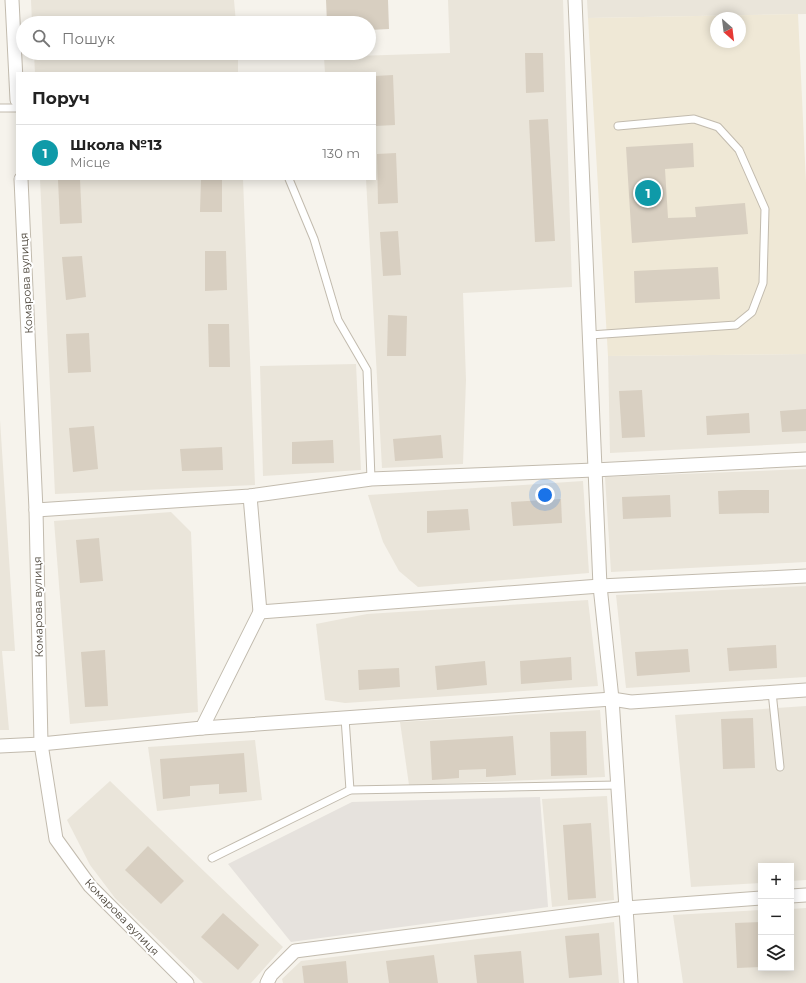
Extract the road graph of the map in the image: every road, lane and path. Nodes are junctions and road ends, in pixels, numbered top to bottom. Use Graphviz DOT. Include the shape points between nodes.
graph roads {
  1 [pos="12,0"];
  2 [pos="575,0"];
  3 [pos="16,80"];
  4 [pos="0,108"];
  5 [pos="16,108"];
  6 [pos="618,126"];
  7 [pos="21,180"];
  8 [pos="288,180"];
  9 [pos="590,335"];
  10 [pos="806,459"];
  11 [pos="594,470"];
  12 [pos="371,479"];
  13 [pos="250,496"];
  14 [pos="36,510"];
  15 [pos="806,576"];
  16 [pos="600,586"];
  17 [pos="260,612"];
  18 [pos="806,690"];
  19 [pos="772,692"];
  20 [pos="612,699"];
  21 [pos="345,718"];
  22 [pos="202,728"];
  23 [pos="41,744"];
  24 [pos="0,746"];
  25 [pos="780,767"];
  26 [pos="618,786"];
  27 [pos="350,790"];
  28 [pos="212,858"];
  29 [pos="806,895"];
  30 [pos="794,896"];
  31 [pos="758,898"];
  32 [pos="626,908"];
  33 [pos="187,983"];
  34 [pos="267,983"];
  35 [pos="631,983"];
  1 -- 3 [label="street"];
  2 -- 9 [label="street"];
  4 -- 5 [label="lane"];
  6 -- 9 [label="lane" via="694,119 718,126 739,150 765,208 763,283 752,312 736,325"];
  7 -- 14 [label="street, Комарова вулиця"];
  8 -- 12 [label="lane" via="314,239 338,320 366,370"];
  9 -- 11 [label="street"];
  10 -- 11 [label="street"];
  11 -- 12 [label="street"];
  11 -- 16 [label="street"];
  12 -- 13 [label="street"];
  13 -- 14 [label="street"];
  13 -- 17 [label="street"];
  14 -- 23 [label="street, Комарова вулиця"];
  15 -- 16 [label="street"];
  16 -- 17 [label="street"];
  16 -- 20 [label="street"];
  17 -- 22 [label="street"];
  18 -- 19 [label="street"];
  19 -- 20 [label="street" via="631,702"];
  19 -- 25 [label="lane"];
  20 -- 21 [label="street"];
  20 -- 26 [label="street"];
  21 -- 22 [label="street"];
  21 -- 27 [label="lane"];
  22 -- 23 [label="street"];
  23 -- 24 [label="street"];
  23 -- 33 [label="street, Комарова вулиця" via="56,839 90,886"];
  26 -- 27 [label="lane"];
  26 -- 32 [label="street"];
  27 -- 28 [label="lane"];
  29 -- 30 [label="street"];
  31 -- 32 [label="street"];
  32 -- 34 [label="street" via="295,951 271,975"];
  32 -- 35 [label="street"];
}
